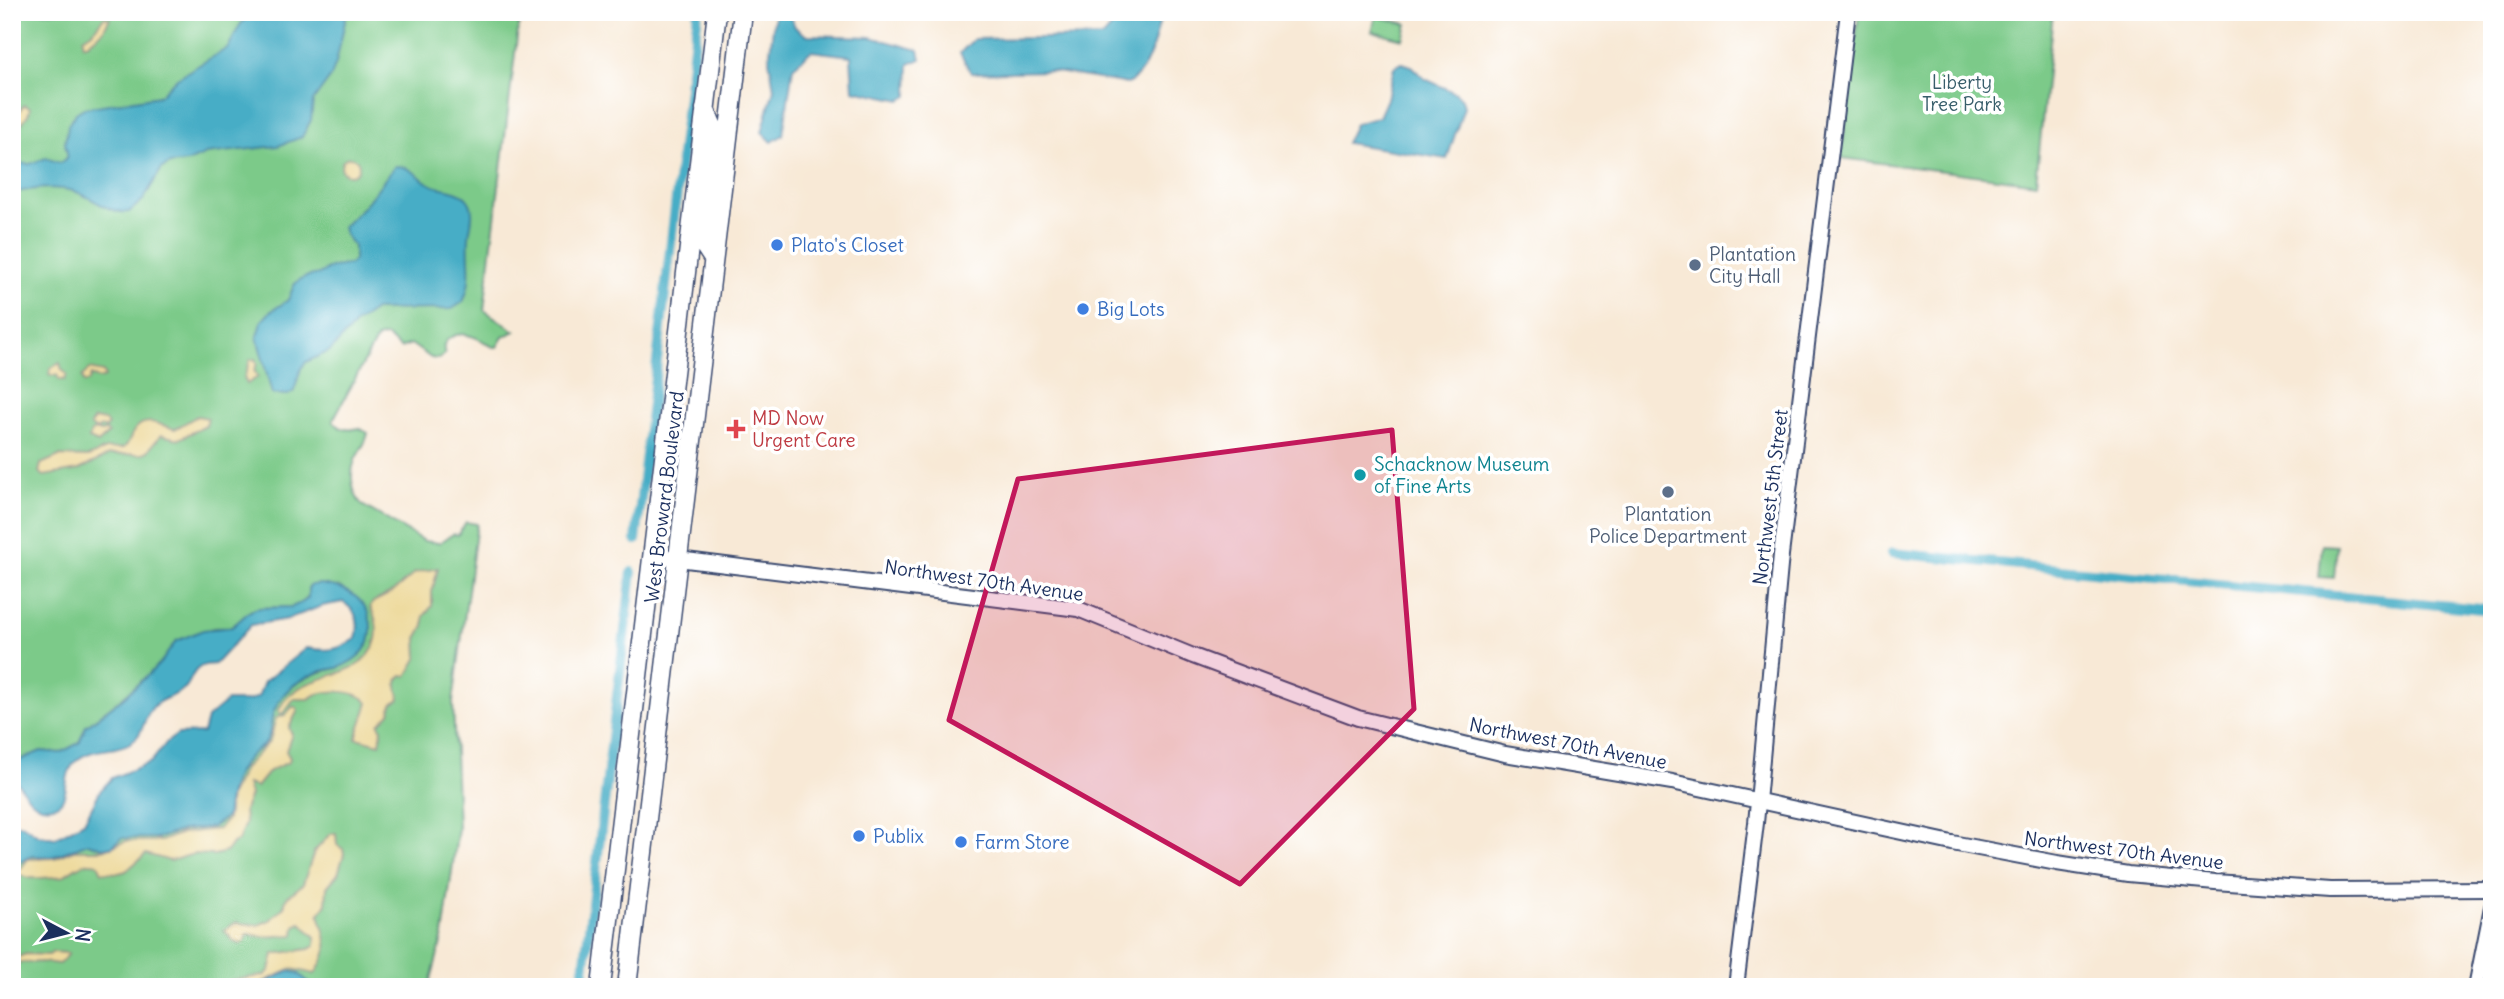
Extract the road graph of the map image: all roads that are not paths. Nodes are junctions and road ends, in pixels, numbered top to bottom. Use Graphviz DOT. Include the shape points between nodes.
graph roads {
  1 [pos="717,12"];
  2 [pos="743,12"];
  3 [pos="1848,12"];
  4 [pos="705,109"];
  5 [pos="713,259"];
  6 [pos="654,556"];
  7 [pos="678,559"];
  8 [pos="638,683"];
  9 [pos="650,796"];
  10 [pos="1758,801"];
  11 [pos="2492,889"];
  12 [pos="2492,907"];
  13 [pos="601,987"];
  14 [pos="627,987"];
  15 [pos="1736,987"];
  16 [pos="2476,987"];
  1 -- 4 [label="main road, West Broward Boulevard"];
  2 -- 5 [label="main road, West Broward Boulevard"];
  3 -- 10 [label="street, Northwest 5th Street" via="1781,555"];
  4 -- 5 [label="main road" via="715,131 702,242"];
  4 -- 6 [label="main road, West Broward Boulevard"];
  5 -- 7 [label="main road, West Broward Boulevard"];
  6 -- 7 [label="street, Northwest 70th Avenue"];
  6 -- 8 [label="main road, West Broward Boulevard"];
  7 -- 9 [label="main road, West Broward Boulevard"];
  7 -- 10 [label="street, Northwest 70th Avenue" via="1078,609 1358,718 1505,754"];
  8 -- 9 [label="main road" via="646,699 639,771"];
  8 -- 13 [label="main road, West Broward Boulevard"];
  9 -- 14 [label="main road, West Broward Boulevard"];
  10 -- 11 [label="street, Northwest 70th Avenue" via="1952,843 2128,874 2330,890"];
  10 -- 15 [label="street, Northwest 5th Street"];
  12 -- 16 [label="street"];
}
